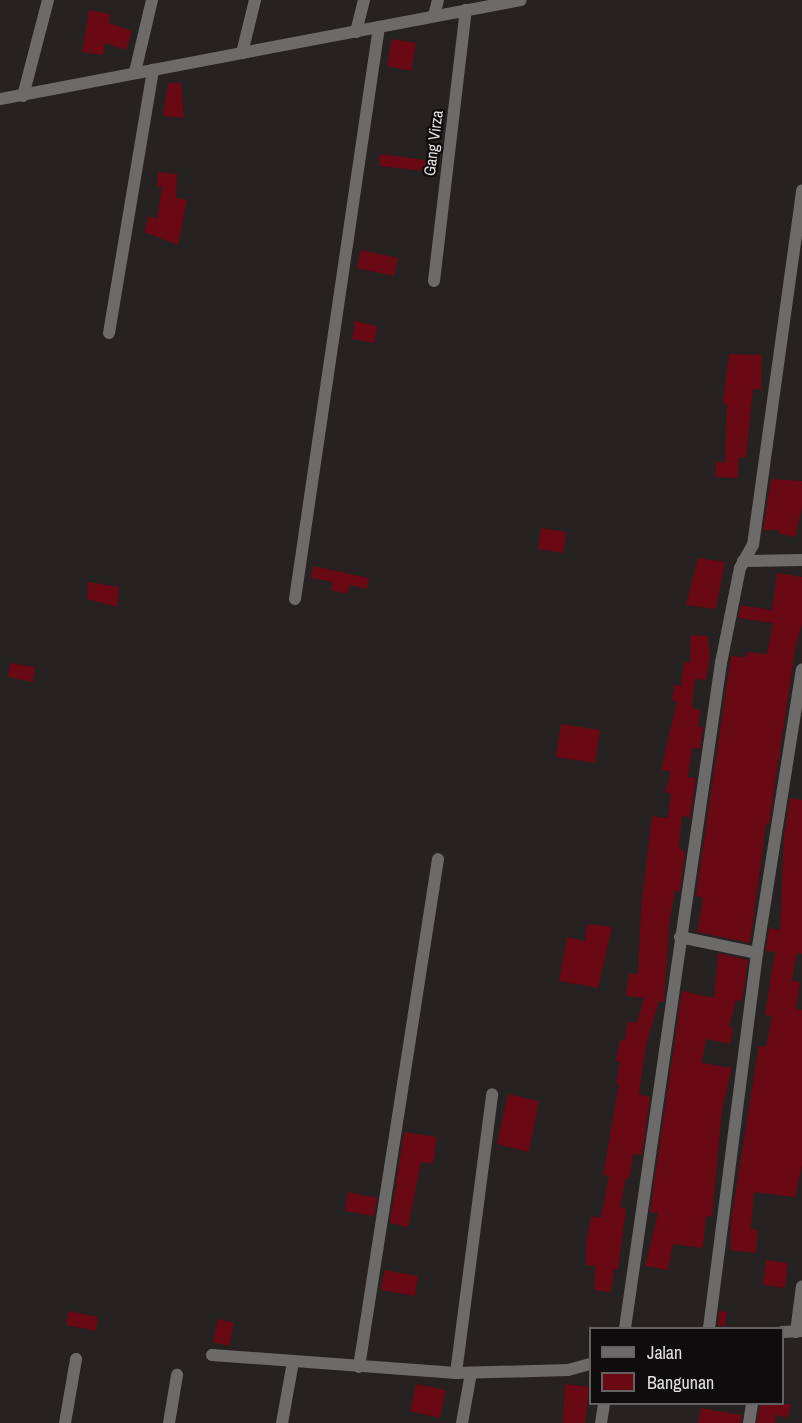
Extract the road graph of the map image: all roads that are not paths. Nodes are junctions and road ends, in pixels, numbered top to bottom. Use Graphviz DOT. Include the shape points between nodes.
graph roads {
  1 [pos="48,0"];
  2 [pos="152,0"];
  3 [pos="255,0"];
  4 [pos="364,0"];
  5 [pos="438,0"];
  6 [pos="521,0"];
  7 [pos="466,10"];
  8 [pos="434,16"];
  9 [pos="379,27"];
  10 [pos="356,32"];
  11 [pos="242,52"];
  12 [pos="153,70"];
  13 [pos="135,72"];
  14 [pos="23,96"];
  15 [pos="0,99"];
  16 [pos="802,190"];
  17 [pos="434,280"];
  18 [pos="109,333"];
  19 [pos="802,560"];
  20 [pos="743,561"];
  21 [pos="295,599"];
  22 [pos="802,670"];
  23 [pos="438,859"];
  24 [pos="680,937"];
  25 [pos="757,953"];
  26 [pos="492,1094"];
  27 [pos="802,1286"];
  28 [pos="625,1327"];
  29 [pos="709,1327"];
  30 [pos="799,1331"];
  31 [pos="784,1332"];
  32 [pos="212,1355"];
  33 [pos="76,1359"];
  34 [pos="293,1362"];
  35 [pos="589,1365"];
  36 [pos="359,1367"];
  37 [pos="456,1373"];
  38 [pos="471,1373"];
  39 [pos="177,1375"];
  40 [pos="604,1405"];
  41 [pos="752,1405"];
  42 [pos="64,1423"];
  43 [pos="170,1423"];
  44 [pos="282,1423"];
  45 [pos="462,1423"];
  46 [pos="601,1423"];
  47 [pos="748,1423"];
  1 -- 14 [label="street"];
  2 -- 13 [label="street"];
  3 -- 11 [label="street"];
  4 -- 10 [label="street"];
  5 -- 8 [label="street"];
  6 -- 7 [label="street"];
  7 -- 8 [label="street"];
  7 -- 17 [label="street, Gang Virza"];
  8 -- 9 [label="street"];
  9 -- 10 [label="street"];
  9 -- 21 [label="street"];
  10 -- 11 [label="street"];
  11 -- 12 [label="street"];
  12 -- 13 [label="street"];
  12 -- 18 [label="street"];
  13 -- 14 [label="street"];
  14 -- 15 [label="street"];
  16 -- 20 [label="street" via="753,545"];
  19 -- 20 [label="street"];
  20 -- 24 [label="street" via="721,663"];
  22 -- 25 [label="street"];
  23 -- 36 [label="street"];
  24 -- 25 [label="street"];
  24 -- 28 [label="street"];
  25 -- 29 [label="street"];
  26 -- 37 [label="street"];
  27 -- 30 [label="street"];
  30 -- 31 [label="street"];
  32 -- 34 [label="street"];
  33 -- 42 [label="street"];
  34 -- 36 [label="street"];
  34 -- 44 [label="street"];
  35 -- 38 [label="street" via="568,1370"];
  36 -- 37 [label="street"];
  37 -- 38 [label="street"];
  38 -- 45 [label="street"];
  39 -- 43 [label="street"];
  40 -- 46 [label="street"];
  41 -- 47 [label="street"];
}
